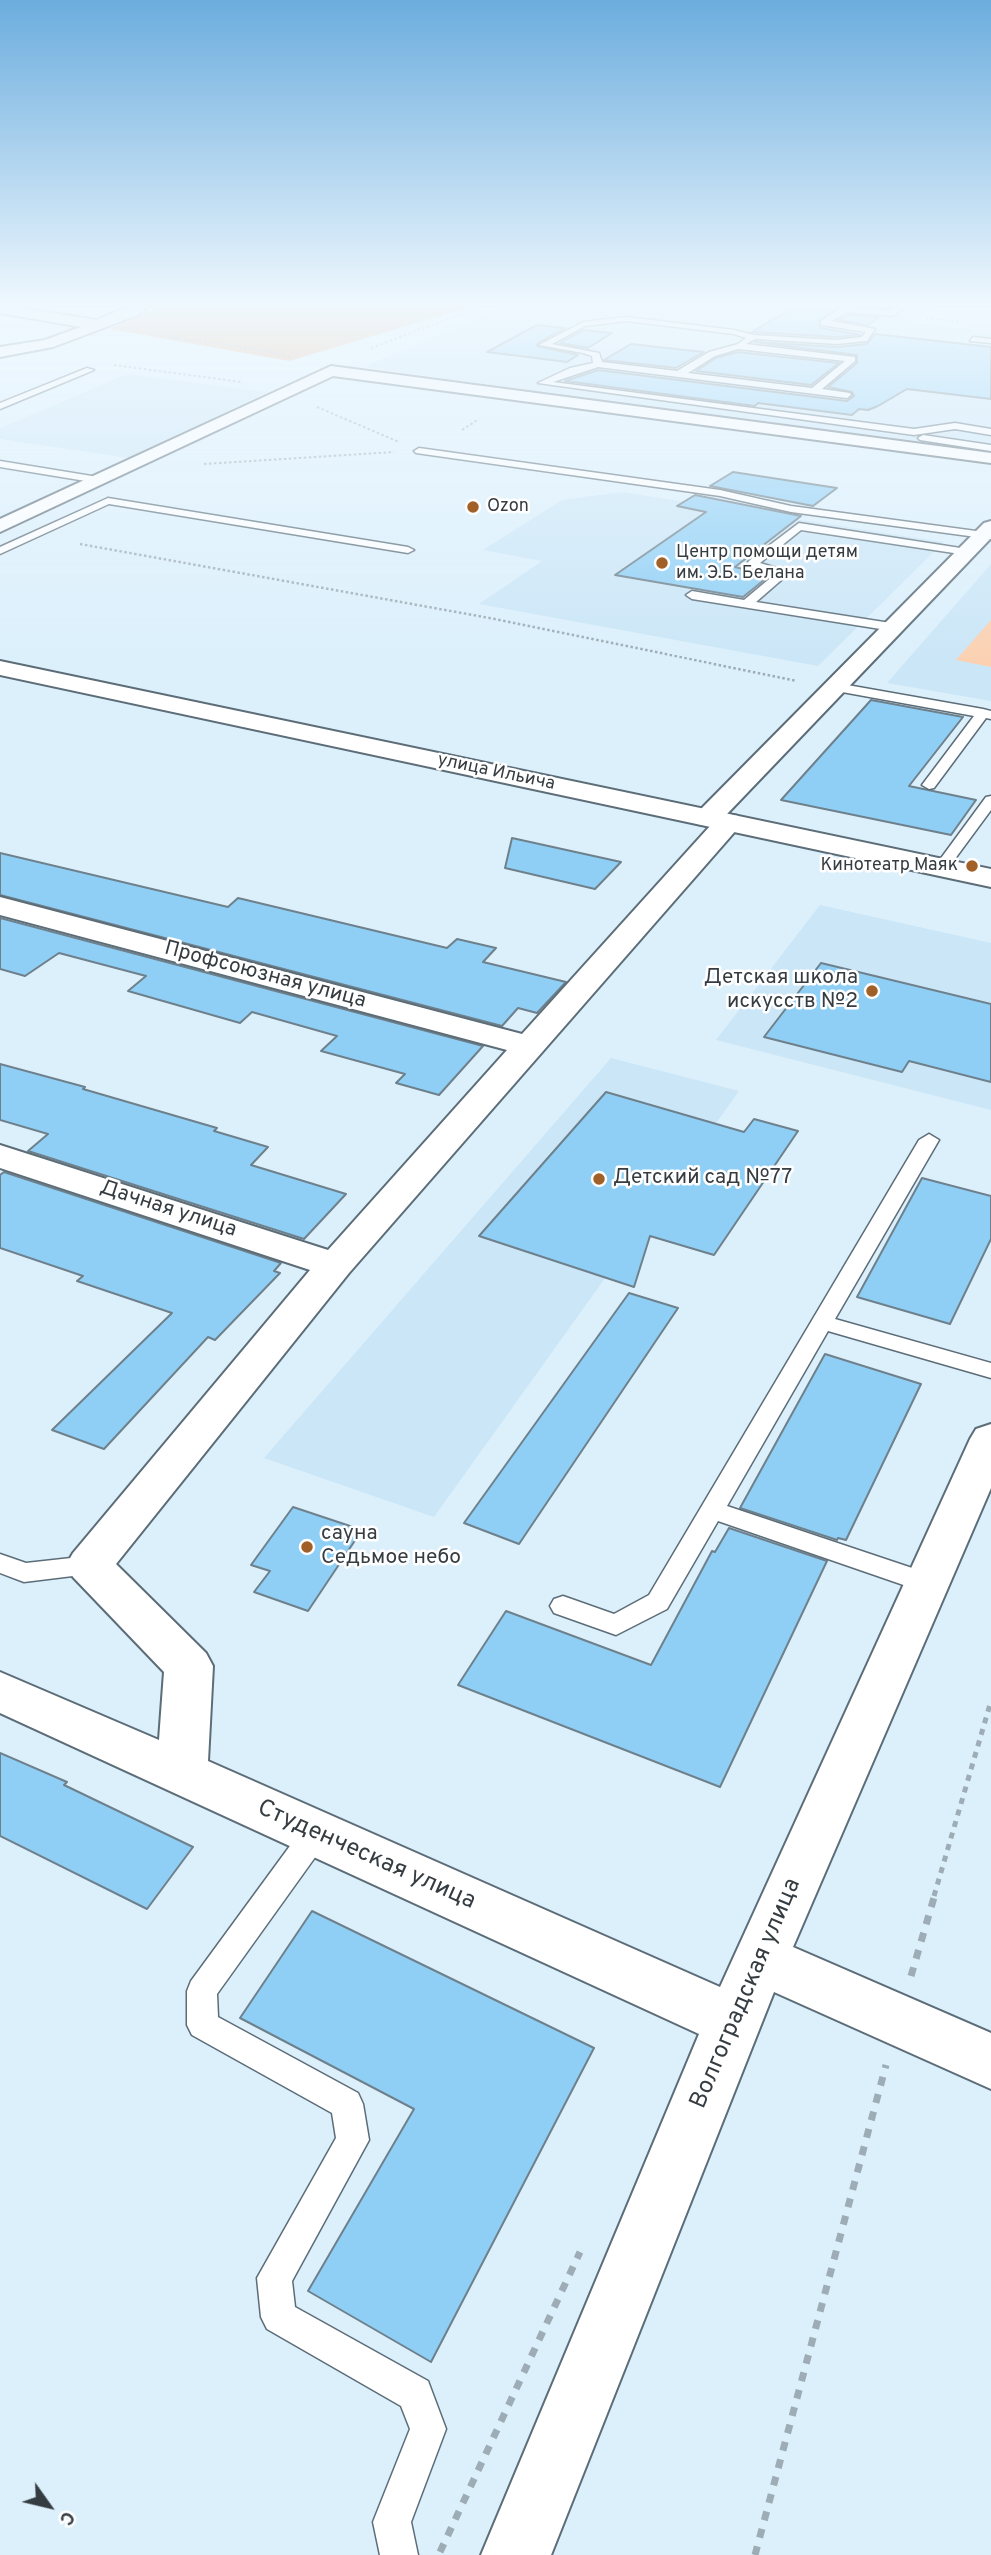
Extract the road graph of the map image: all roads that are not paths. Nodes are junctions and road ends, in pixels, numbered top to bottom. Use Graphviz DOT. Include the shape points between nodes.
graph roads {
  1 [pos="220,423"];
  2 [pos="731,423"];
  3 [pos="847,423"];
  4 [pos="914,432"];
  5 [pos="991,432"];
  6 [pos="991,448"];
  7 [pos="419,451"];
  8 [pos="991,458"];
  9 [pos="0,464"];
  10 [pos="98,480"];
  11 [pos="0,526"];
  12 [pos="989,533"];
  13 [pos="408,550"];
  14 [pos="0,551"];
  15 [pos="967,552"];
  16 [pos="692,595"];
  17 [pos="746,604"];
  18 [pos="893,627"];
  19 [pos="0,668"];
  20 [pos="835,687"];
  21 [pos="987,714"];
  22 [pos="929,785"];
  23 [pos="991,800"];
  24 [pos="718,820"];
  25 [pos="941,868"];
  26 [pos="991,878"];
  27 [pos="0,906"];
  28 [pos="529,1046"];
  29 [pos="929,1140"];
  30 [pos="0,1156"];
  31 [pos="335,1265"];
  32 [pos="822,1322"];
  33 [pos="991,1371"];
  34 [pos="988,1451"];
  35 [pos="712,1510"];
  36 [pos="0,1563"];
  37 [pos="89,1565"];
  38 [pos="927,1583"];
  39 [pos="562,1606"];
  40 [pos="0,1691"];
  41 [pos="182,1773"];
  42 [pos="316,1833"];
  43 [pos="760,1959"];
  44 [pos="733,2021"];
  45 [pos="991,2061"];
  46 [pos="399,2555"];
  47 [pos="516,2555"];
  1 -- 10 [label="street"];
  2 -- 8 [label="street"];
  3 -- 4 [label="lane"];
  4 -- 5 [label="lane" via="955,426"];
  4 -- 6 [label="lane" via="917,438"];
  7 -- 12 [label="lane" via="720,493 791,509"];
  9 -- 10 [label="lane"];
  10 -- 11 [label="street"];
  12 -- 15 [label="street"];
  13 -- 14 [label="lane" via="108,501"];
  15 -- 17 [label="lane" via="799,526 754,562 781,575"];
  15 -- 18 [label="street"];
  16 -- 17 [label="lane"];
  17 -- 18 [label="lane"];
  18 -- 20 [label="street"];
  19 -- 24 [label="street, улица Ильича"];
  20 -- 21 [label="lane"];
  20 -- 24 [label="street"];
  21 -- 22 [label="lane"];
  23 -- 25 [label="lane"];
  24 -- 25 [label="street, улица Ильича"];
  24 -- 28 [label="street"];
  25 -- 26 [label="street, улица Ильича"];
  27 -- 28 [label="street, Профсоюзная улица"];
  28 -- 31 [label="street"];
  29 -- 32 [label="lane"];
  30 -- 31 [label="street, Дачная улица"];
  31 -- 37 [label="street"];
  32 -- 33 [label="lane"];
  32 -- 35 [label="lane"];
  34 -- 38 [label="street, Волгоградская улица"];
  35 -- 38 [label="lane"];
  35 -- 39 [label="lane" via="658,1602 616,1625"];
  36 -- 37 [label="lane" via="24,1573"];
  37 -- 41 [label="street" via="189,1666"];
  38 -- 43 [label="street, Волгоградская улица"];
  40 -- 41 [label="street, Студенческая улица"];
  41 -- 42 [label="street, Студенческая улица"];
  42 -- 44 [label="street, Студенческая улица"];
  42 -- 46 [label="lane" via="202,1991 203,2025 347,2104 353,2140 274,2278 279,2317 415,2394 428,2429 392,2522"];
  43 -- 44 [label="street, Волгоградская улица"];
  43 -- 45 [label="street"];
  44 -- 47 [label="street, Волгоградская улица"];
}
